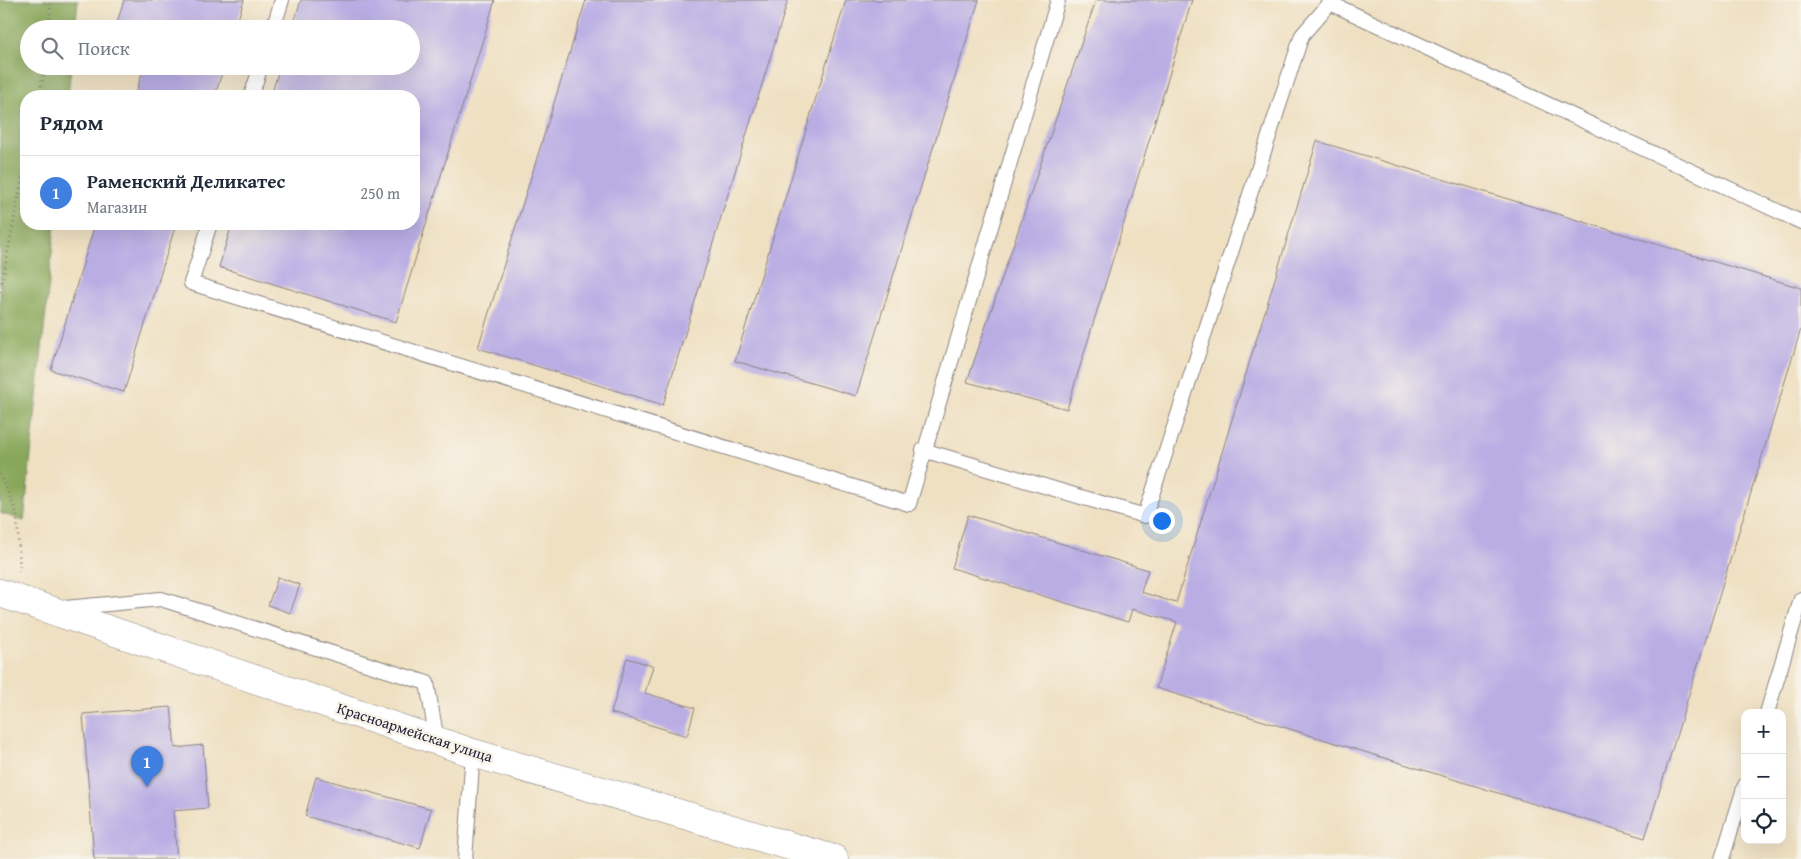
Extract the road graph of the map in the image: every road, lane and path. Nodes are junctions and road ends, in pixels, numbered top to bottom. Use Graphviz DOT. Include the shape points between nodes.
graph roads {
  1 [pos="51,0"];
  2 [pos="282,0"];
  3 [pos="1058,0"];
  4 [pos="1330,1"];
  5 [pos="49,20"];
  6 [pos="276,20"];
  7 [pos="44,75"];
  8 [pos="258,75"];
  9 [pos="41,90"];
  10 [pos="253,90"];
  11 [pos="20,190"];
  12 [pos="1801,222"];
  13 [pos="208,230"];
  14 [pos="0,292"];
  15 [pos="924,450"];
  16 [pos="0,474"];
  17 [pos="11,596"];
  18 [pos="1801,600"];
  19 [pos="50,609"];
  20 [pos="1768,709"];
  21 [pos="437,741"];
  22 [pos="473,753"];
  23 [pos="1741,798"];
  24 [pos="465,859"];
  25 [pos="834,859"];
  26 [pos="1722,859"];
  1 -- 5 [label="path"];
  2 -- 6 [label="lane"];
  3 -- 15 [label="lane"];
  4 -- 12 [label="lane"];
  4 -- 15 [label="lane" via="1302,35 1145,516"];
  7 -- 9 [label="path"];
  8 -- 10 [label="lane"];
  11 -- 14 [label="path"];
  13 -- 15 [label="lane" via="191,283 909,504"];
  16 -- 17 [label="path" via="17,514"];
  17 -- 19 [label="street, Красноармейская улица"];
  18 -- 20 [label="lane"];
  19 -- 21 [label="street, Красноармейская улица"];
  19 -- 21 [label="lane" via="160,599 427,683"];
  21 -- 22 [label="street, Красноармейская улица"];
  22 -- 24 [label="lane"];
  22 -- 25 [label="street, Красноармейская улица"];
  23 -- 26 [label="lane"];
}
